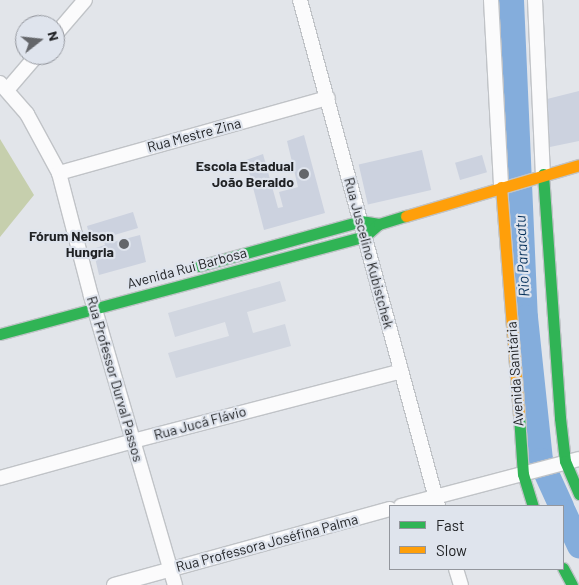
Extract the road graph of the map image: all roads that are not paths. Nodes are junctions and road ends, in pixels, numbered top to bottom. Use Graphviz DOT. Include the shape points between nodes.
graph roads {
  1 [pos="85,0"];
  2 [pos="300,0"];
  3 [pos="491,0"];
  4 [pos="535,0"];
  5 [pos="65,23"];
  6 [pos="26,65"];
  7 [pos="4,86"];
  8 [pos="328,98"];
  9 [pos="579,165"];
  10 [pos="60,173"];
  11 [pos="543,174"];
  12 [pos="506,185"];
  13 [pos="361,220"];
  14 [pos="379,224"];
  15 [pos="364,236"];
  16 [pos="184,270"];
  17 [pos="91,299"];
  18 [pos="0,334"];
  19 [pos="401,371"];
  20 [pos="133,441"];
  21 [pos="567,461"];
  22 [pos="526,473"];
  23 [pos="0,478"];
  24 [pos="579,494"];
  25 [pos="436,502"];
  26 [pos="410,505"];
  27 [pos="533,505"];
  28 [pos="389,509"];
  29 [pos="170,570"];
  30 [pos="456,570"];
  31 [pos="564,570"];
  32 [pos="114,585"];
  33 [pos="175,585"];
  34 [pos="461,585"];
  35 [pos="572,585"];
  1 -- 5 [label="street"];
  2 -- 8 [label="street, Rua Juscelino Kubistchek"];
  3 -- 12 [label="street, Avenida Sanitária"];
  4 -- 11 [label="street"];
  6 -- 7 [label="street"];
  7 -- 10 [label="street, Rua Professor Durval Passos" via="28,114"];
  8 -- 10 [label="street, Rua Mestre Zina"];
  8 -- 13 [label="street, Rua Juscelino Kubistchek"];
  9 -- 11 [label="street, Avenida Rui Barbosa"];
  10 -- 17 [label="street, Rua Professor Durval Passos"];
  11 -- 12 [label="street, Avenida Rui Barbosa"];
  11 -- 21 [label="street" via="560,418"];
  12 -- 14 [label="street, Avenida Rui Barbosa"];
  12 -- 22 [label="street, Avenida Sanitária"];
  13 -- 14 [label="street, Avenida Rui Barbosa"];
  13 -- 15 [label="street, Rua Juscelino Kubistchek"];
  13 -- 16 [label="street, Avenida Rui Barbosa"];
  14 -- 15 [label="street, Avenida Rui Barbosa"];
  15 -- 17 [label="street, Avenida Rui Barbosa"];
  15 -- 19 [label="street, Rua Juscelino Kubistchek"];
  17 -- 18 [label="street, Avenida Rui Barbosa"];
  17 -- 20 [label="street, Rua Professor Durval Passos"];
  19 -- 20 [label="street, Rua Jucá Flávio"];
  19 -- 25 [label="street, Rua Juscelino Kubistchek"];
  20 -- 23 [label="street, Rua Jucá Flávio"];
  20 -- 29 [label="street, Rua Professor Durval Passos"];
  21 -- 22 [label="street"];
  21 -- 24 [label="street"];
  22 -- 25 [label="street"];
  22 -- 27 [label="street, Avenida Sanitária"];
  25 -- 26 [label="street"];
  28 -- 29 [label="street, Rua Professora Joséfina Palma"];
  29 -- 32 [label="street, Rua Professora Joséfina Palma"];
  29 -- 33 [label="street, Rua Professor Durval Passos"];
  30 -- 34 [label="street"];
  31 -- 35 [label="street"];
}
